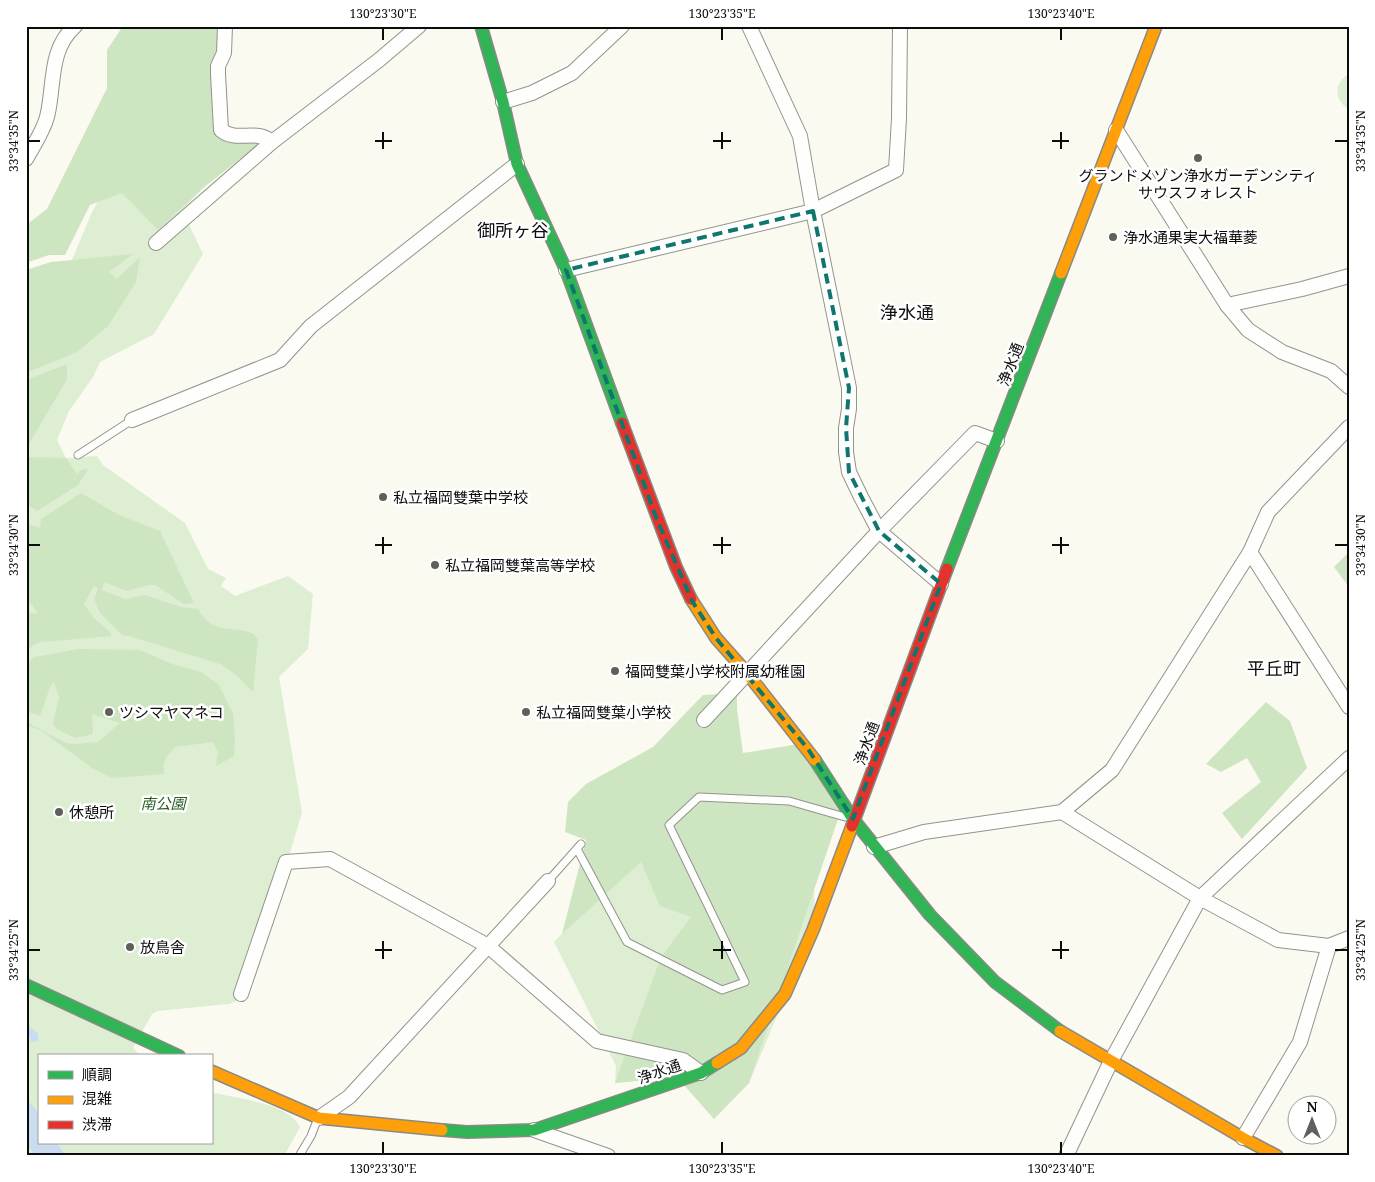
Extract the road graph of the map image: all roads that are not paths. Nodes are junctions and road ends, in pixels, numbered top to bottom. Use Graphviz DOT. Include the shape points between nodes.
graph roads {
  1 [pos="75,26"];
  2 [pos="225,26"];
  3 [pos="419,26"];
  4 [pos="481,26"];
  5 [pos="622,26"];
  6 [pos="749,26"];
  7 [pos="900,26"];
  8 [pos="1156,26"];
  9 [pos="503,102"];
  10 [pos="1116,130"];
  11 [pos="272,142"];
  12 [pos="26,159"];
  13 [pos="516,164"];
  14 [pos="813,211"];
  15 [pos="156,243"];
  16 [pos="566,270"];
  17 [pos="1349,276"];
  18 [pos="1227,306"];
  19 [pos="1349,386"];
  20 [pos="132,420"];
  21 [pos="1349,427"];
  22 [pos="997,441"];
  23 [pos="78,455"];
  24 [pos="879,531"];
  25 [pos="1250,552"];
  26 [pos="941,584"];
  27 [pos="747,673"];
  28 [pos="1349,707"];
  29 [pos="704,720"];
  30 [pos="1349,758"];
  31 [pos="1062,812"];
  32 [pos="853,819"];
  33 [pos="874,847"];
  34 [pos="548,881"];
  35 [pos="1200,898"];
  36 [pos="1349,938"];
  37 [pos="488,946"];
  38 [pos="1329,946"];
  39 [pos="26,985"];
  40 [pos="241,994"];
  41 [pos="175,1054"];
  42 [pos="1111,1061"];
  43 [pos="212,1070"];
  44 [pos="701,1073"];
  45 [pos="318,1118"];
  46 [pos="534,1130"];
  47 [pos="1243,1138"];
  48 [pos="299,1156"];
  49 [pos="608,1156"];
  50 [pos="1066,1156"];
  51 [pos="1277,1156"];
  1 -- 12 [label="street" via="60,45 46,120"];
  2 -- 11 [label="street" via="224,53 218,66 221,130 227,135 264,136"];
  3 -- 11 [label="street" via="380,60"];
  4 -- 9 [label="street"];
  5 -- 9 [label="street" via="572,73"];
  6 -- 14 [label="street" via="800,136"];
  7 -- 14 [label="street" via="896,170"];
  8 -- 10 [label="street, 浄水通"];
  9 -- 13 [label="street"];
  10 -- 18 [label="street"];
  10 -- 22 [label="street, 浄水通"];
  11 -- 15 [label="street"];
  13 -- 16 [label="street"];
  13 -- 20 [label="street" via="311,326 280,360"];
  14 -- 16 [label="street"];
  14 -- 24 [label="street" via="849,388 846,452 849,472"];
  16 -- 27 [label="street" via="676,567 692,602 716,638"];
  17 -- 18 [label="street"];
  18 -- 19 [label="street" via="1248,330 1282,352 1331,371"];
  20 -- 23 [label="lane"];
  21 -- 25 [label="street" via="1268,512"];
  22 -- 24 [label="street" via="976,432"];
  22 -- 26 [label="street, 浄水通"];
  24 -- 26 [label="street"];
  24 -- 27 [label="street"];
  25 -- 28 [label="street"];
  25 -- 31 [label="street" via="1112,770"];
  26 -- 32 [label="street, 浄水通"];
  27 -- 29 [label="street"];
  27 -- 32 [label="street" via="808,749"];
  30 -- 35 [label="street"];
  31 -- 33 [label="street" via="924,832"];
  31 -- 35 [label="street"];
  32 -- 33 [label="street"];
  32 -- 34 [label="lane" via="789,801 699,797 669,825 744,982 722,990 626,942 579,846"];
  32 -- 44 [label="street, 浄水通" via="813,930 785,994 741,1048"];
  33 -- 42 [label="street" via="930,915 995,982 1054,1027"];
  34 -- 37 [label="street"];
  35 -- 38 [label="street" via="1278,940"];
  35 -- 42 [label="street"];
  36 -- 38 [label="street"];
  37 -- 40 [label="street" via="330,859 286,862"];
  37 -- 44 [label="street" via="597,1040 683,1060"];
  37 -- 45 [label="street" via="350,1097"];
  38 -- 47 [label="street" via="1300,1042"];
  39 -- 41 [label="street"];
  42 -- 47 [label="street"];
  42 -- 50 [label="street"];
  43 -- 45 [label="street, 浄水通"];
  44 -- 46 [label="street, 浄水通"];
  45 -- 46 [label="street, 浄水通" via="467,1132"];
  45 -- 48 [label="lane"];
  46 -- 49 [label="street"];
  47 -- 51 [label="street"];
}
